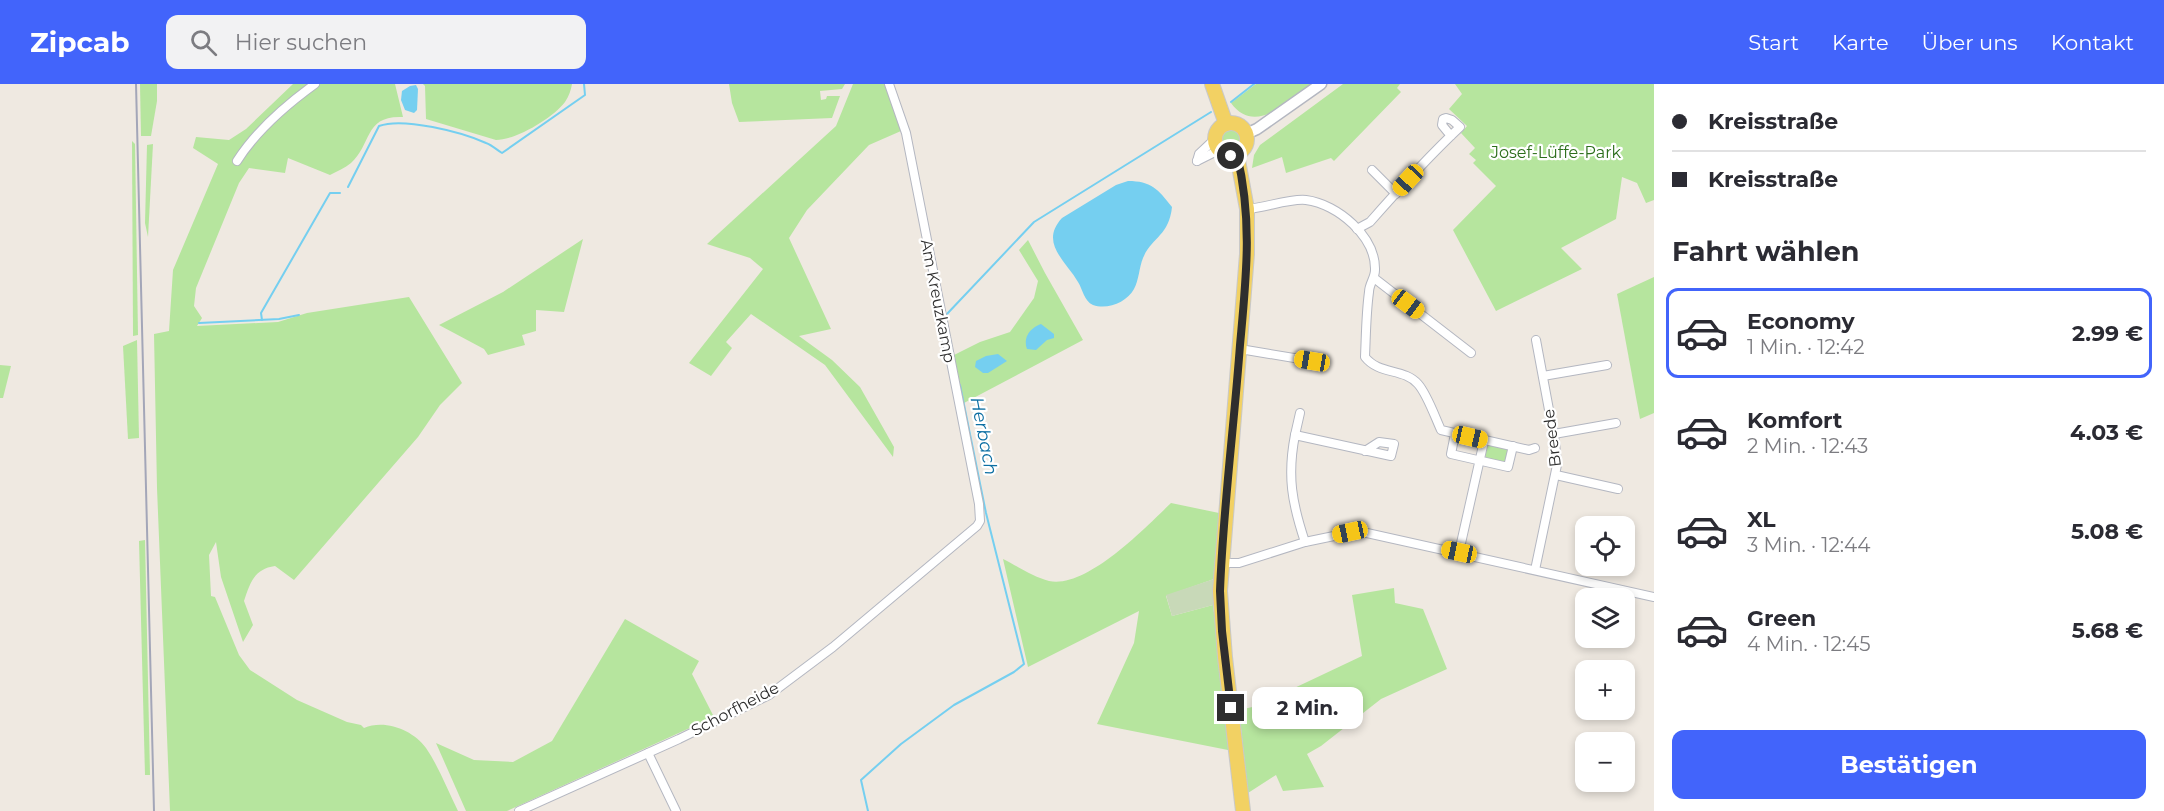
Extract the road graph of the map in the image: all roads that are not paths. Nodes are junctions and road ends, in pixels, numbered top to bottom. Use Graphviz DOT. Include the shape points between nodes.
graph roads {
  1 [pos="315,84"];
  2 [pos="889,84"];
  3 [pos="1212,84"];
  4 [pos="1321,84"];
  5 [pos="1226,124"];
  6 [pos="1246,134"];
  7 [pos="1451,136"];
  8 [pos="1237,155"];
  9 [pos="237,160"];
  10 [pos="1372,170"];
  11 [pos="1396,194"];
  12 [pos="1247,209"];
  13 [pos="1357,229"];
  14 [pos="1374,278"];
  15 [pos="1536,340"];
  16 [pos="1240,349"];
  17 [pos="1471,353"];
  18 [pos="1312,361"];
  19 [pos="1607,365"];
  20 [pos="1542,376"];
  21 [pos="1300,413"];
  22 [pos="1616,423"];
  23 [pos="1455,434"];
  24 [pos="1554,434"];
  25 [pos="1295,435"];
  26 [pos="1484,441"];
  27 [pos="1513,446"];
  28 [pos="1535,448"];
  29 [pos="1365,451"];
  30 [pos="1479,461"];
  31 [pos="1556,476"];
  32 [pos="1618,489"];
  33 [pos="980,521"];
  34 [pos="1305,542"];
  35 [pos="1459,552"];
  36 [pos="1222,563"];
  37 [pos="1535,570"];
  38 [pos="1654,597"];
  39 [pos="648,753"];
  40 [pos="519,811"];
  41 [pos="676,811"];
  42 [pos="1243,811"];
  1 -- 9 [label="street" via="284,108"];
  2 -- 33 [label="street, Am Kreuzkamp" via="906,133"];
  3 -- 5 [label="main road"];
  4 -- 6 [label="street"];
  5 -- 6 [label="main road" via="1238,124"];
  5 -- 8 [label="main road" via="1217,130 1217,145 1224,154"];
  6 -- 8 [label="main road" via="1246,146"];
  7 -- 11 [label="street"];
  8 -- 12 [label="main road"];
  10 -- 11 [label="street"];
  11 -- 13 [label="street" via="1370,222"];
  12 -- 13 [label="street" via="1304,199 1340,212"];
  12 -- 16 [label="main road"];
  13 -- 14 [label="street" via="1371,252"];
  14 -- 17 [label="street"];
  14 -- 23 [label="street" via="1369,289 1365,357 1372,366 1418,384 1441,430"];
  15 -- 20 [label="street, Breede"];
  16 -- 18 [label="street"];
  16 -- 36 [label="main road"];
  19 -- 20 [label="street"];
  20 -- 24 [label="street, Breede"];
  21 -- 25 [label="street"];
  22 -- 24 [label="street"];
  23 -- 26 [label="street"];
  23 -- 30 [label="street" via="1451,454"];
  24 -- 31 [label="street, Breede"];
  25 -- 29 [label="street"];
  25 -- 34 [label="street" via="1291,489"];
  26 -- 27 [label="street"];
  26 -- 30 [label="street"];
  27 -- 28 [label="street"];
  27 -- 30 [label="street" via="1508,467"];
  30 -- 35 [label="street"];
  31 -- 32 [label="street"];
  31 -- 37 [label="street, Breede"];
  33 -- 39 [label="street, Schorfheide" via="962,540 769,695"];
  34 -- 35 [label="street" via="1358,531"];
  34 -- 36 [label="street" via="1239,563"];
  35 -- 37 [label="street"];
  36 -- 42 [label="main road" via="1222,631"];
  37 -- 38 [label="street"];
  39 -- 40 [label="street, Schorfheide"];
  39 -- 41 [label="street"];
}
